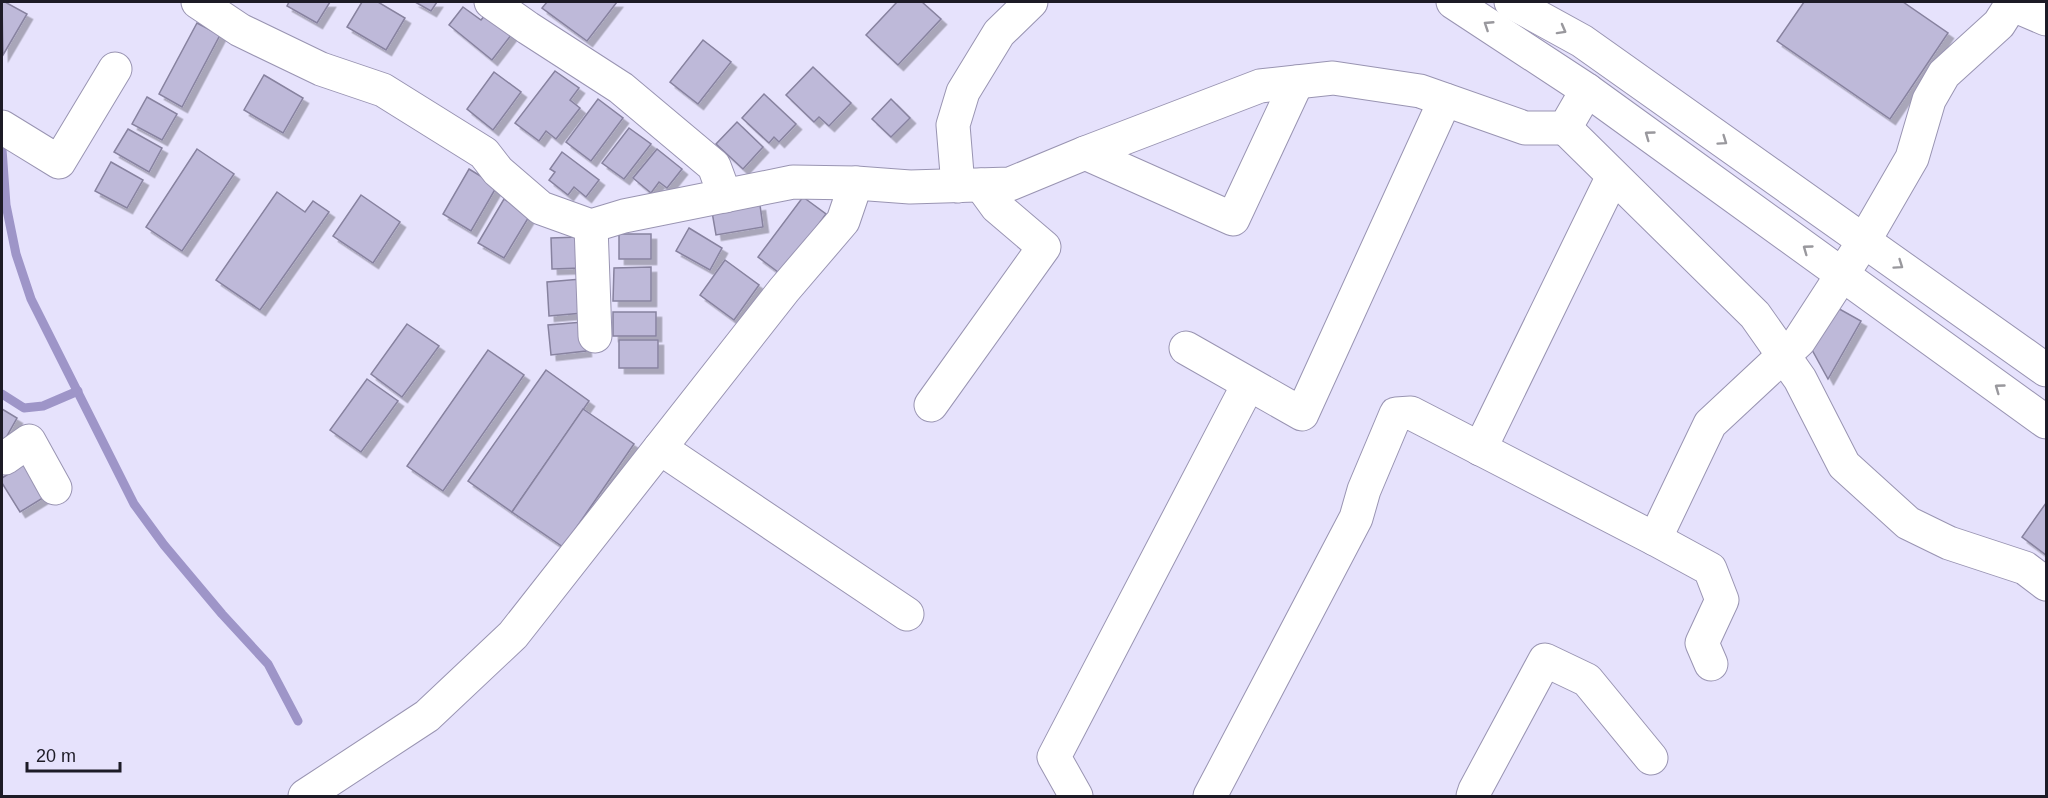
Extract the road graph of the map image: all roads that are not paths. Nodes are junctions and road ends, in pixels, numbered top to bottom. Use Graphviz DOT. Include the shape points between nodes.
graph roads {
  1 [pos="198,2"];
  2 [pos="491,2"];
  3 [pos="1030,2"];
  4 [pos="1453,2"];
  5 [pos="1511,2"];
  6 [pos="2012,3"];
  7 [pos="2046,19"];
  8 [pos="116,69"];
  9 [pos="1297,82"];
  10 [pos="1587,90"];
  11 [pos="1445,99"];
  12 [pos="2,127"];
  13 [pos="1565,128"];
  14 [pos="1085,153"];
  15 [pos="1613,176"];
  16 [pos="856,183"];
  17 [pos="969,185"];
  18 [pos="725,196"];
  19 [pos="591,226"];
  20 [pos="1864,240"];
  21 [pos="1842,274"];
  22 [pos="595,336"];
  23 [pos="1186,348"];
  24 [pos="1784,356"];
  25 [pos="2046,370"];
  26 [pos="1248,385"];
  27 [pos="931,405"];
  28 [pos="2046,422"];
  29 [pos="660,448"];
  30 [pos="1480,448"];
  31 [pos="2,456"];
  32 [pos="55,488"];
  33 [pos="1655,539"];
  34 [pos="2046,584"];
  35 [pos="907,614"];
  36 [pos="1711,664"];
  37 [pos="1651,758"];
  38 [pos="305,796"];
  39 [pos="1076,796"];
  40 [pos="1210,796"];
  41 [pos="1473,796"];
  1 -- 19 [label="street" via="280,50 383,90 484,153 498,171 541,208"];
  2 -- 18 [label="street" via="647,109 714,166"];
  3 -- 17 [label="street" via="999,33 963,92 953,125"];
  10 -- 4 [label="street, one-way"];
  5 -- 20 [label="street, one-way" via="1582,41"];
  6 -- 7 [label="street"];
  6 -- 20 [label="street" via="1999,24 1944,74 1929,100 1912,158"];
  8 -- 12 [label="street" via="59,162"];
  9 -- 11 [label="street" via="1333,78 1420,91"];
  9 -- 14 [label="street" via="1260,86"];
  9 -- 14 [label="street" via="1233,219"];
  10 -- 13 [label="street"];
  21 -- 10 [label="street, one-way"];
  11 -- 13 [label="street" via="1525,128"];
  11 -- 26 [label="street" via="1302,414"];
  13 -- 15 [label="street"];
  14 -- 17 [label="street" via="1010,184"];
  15 -- 24 [label="street" via="1755,315"];
  15 -- 30 [label="street"];
  16 -- 17 [label="street" via="910,187"];
  16 -- 18 [label="street" via="793,182"];
  16 -- 29 [label="street" via="843,221"];
  17 -- 27 [label="street" via="1044,247"];
  18 -- 19 [label="street"];
  19 -- 22 [label="street"];
  20 -- 21 [label="street"];
  20 -- 25 [label="street, one-way"];
  21 -- 24 [label="street" via="1799,341"];
  28 -- 21 [label="street, one-way"];
  23 -- 26 [label="street"];
  24 -- 33 [label="street" via="1710,424"];
  24 -- 34 [label="street" via="1800,378 1844,465 1908,523 1949,543 2025,568"];
  26 -- 39 [label="street" via="1054,757"];
  29 -- 35 [label="street"];
  29 -- 38 [label="street" via="513,635 427,716"];
  30 -- 33 [label="street"];
  30 -- 40 [label="street" via="1411,413 1396,414 1356,518"];
  31 -- 32 [label="street" via="5,458 29,441"];
  33 -- 36 [label="street" via="1710,569 1722,600 1702,643"];
  37 -- 41 [label="street" via="1587,680 1545,660"];
}
